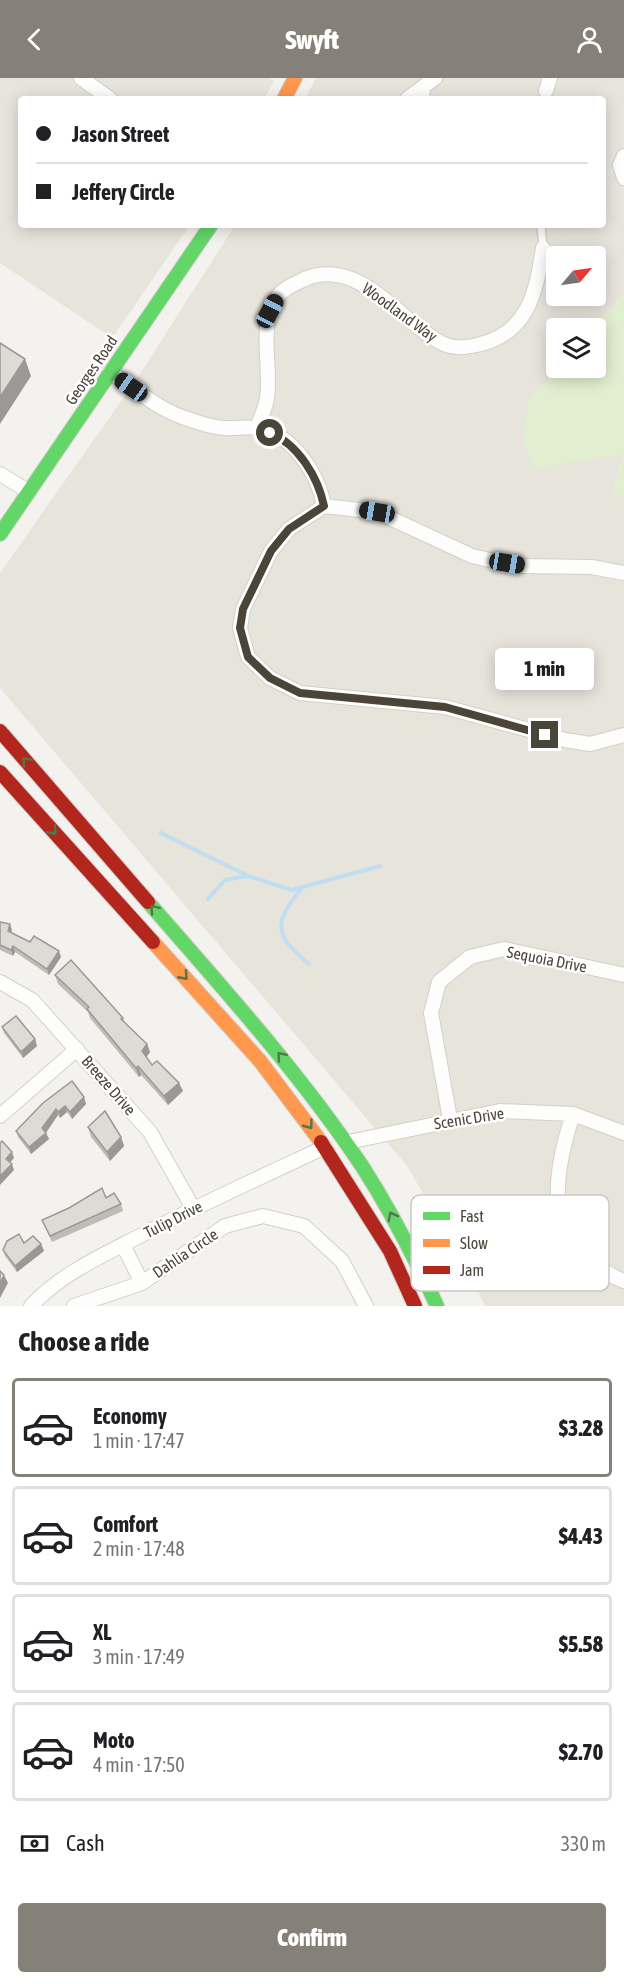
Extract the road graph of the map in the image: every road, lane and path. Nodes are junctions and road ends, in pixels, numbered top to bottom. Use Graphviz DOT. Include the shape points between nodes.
graph roads {
  1 [pos="81,78"];
  2 [pos="295,78"];
  3 [pos="435,78"];
  4 [pos="423,93"];
  5 [pos="103,96"];
  6 [pos="286,96"];
  7 [pos="624,156"];
  8 [pos="624,178"];
  9 [pos="209,228"];
  10 [pos="541,228"];
  11 [pos="543,248"];
  12 [pos="110,372"];
  13 [pos="257,428"];
  14 [pos="0,474"];
  15 [pos="28,491"];
  16 [pos="324,506"];
  17 [pos="0,534"];
  18 [pos="624,573"];
  19 [pos="0,731"];
  20 [pos="624,735"];
  21 [pos="0,772"];
  22 [pos="624,975"];
  23 [pos="0,982"];
  24 [pos="77,1048"];
  25 [pos="573,1114"];
  26 [pos="0,1116"];
  27 [pos="450,1119"];
  28 [pos="624,1133"];
  29 [pos="348,1142"];
  30 [pos="325,1147"];
  31 [pos="558,1195"];
  32 [pos="193,1208"];
  33 [pos="123,1245"];
  34 [pos="411,1253"];
  35 [pos="609,1275"];
  36 [pos="624,1281"];
  37 [pos="142,1283"];
  38 [pos="430,1291"];
  39 [pos="31,1306"];
  40 [pos="74,1306"];
  41 [pos="366,1306"];
  42 [pos="415,1306"];
  43 [pos="438,1306"];
  1 -- 5 [label="street"];
  2 -- 6 [label="main road"];
  3 -- 4 [label="street"];
  7 -- 8 [label="street" via="620,165"];
  9 -- 12 [label="main road, Georges Road"];
  10 -- 11 [label="lane, Woodland Way"];
  11 -- 13 [label="street, Woodland Way" via="536,289 510,331 496,340 458,348 438,341 352,278 333,273 293,285 279,294 270,311 266,327 267,398"];
  12 -- 13 [label="street" via="186,419 223,428"];
  12 -- 15 [label="main road, Georges Road"];
  13 -- 16 [label="street" via="284,438 299,454 321,492"];
  14 -- 15 [label="street"];
  15 -- 17 [label="main road, Georges Road"];
  16 -- 18 [label="street" via="377,512 489,560"];
  16 -- 20 [label="street" via="289,529 271,551 243,609 240,628 248,657 270,678 300,693 445,707 565,740 590,744"];
  29 -- 19 [label="main road, one-way" via="290,1066"];
  21 -- 30 [label="main road, one-way" via="260,1061"];
  22 -- 27 [label="street, Sequoia Drive" via="504,949 470,957 439,982 431,1013"];
  23 -- 24 [label="street, Breeze Drive" via="32,1000"];
  24 -- 26 [label="street"];
  24 -- 32 [label="street, Breeze Drive" via="159,1143"];
  25 -- 27 [label="street, Scenic Drive" via="501,1111"];
  25 -- 28 [label="street, Scenic Drive"];
  25 -- 31 [label="street"];
  27 -- 29 [label="street, Scenic Drive"];
  34 -- 29 [label="main road, one-way"];
  30 -- 32 [label="street, Tulip Drive"];
  30 -- 42 [label="main road" via="390,1251"];
  32 -- 33 [label="street, Tulip Drive"];
  33 -- 37 [label="street, Dahlia Circle"];
  33 -- 39 [label="street, Tulip Drive" via="72,1271"];
  35 -- 36 [label="street"];
  37 -- 40 [label="street, Dahlia Circle"];
  37 -- 41 [label="street, Dahlia Circle" via="225,1226 263,1216 304,1226 342,1261"];
  43 -- 38 [label="main road, one-way"];
}
